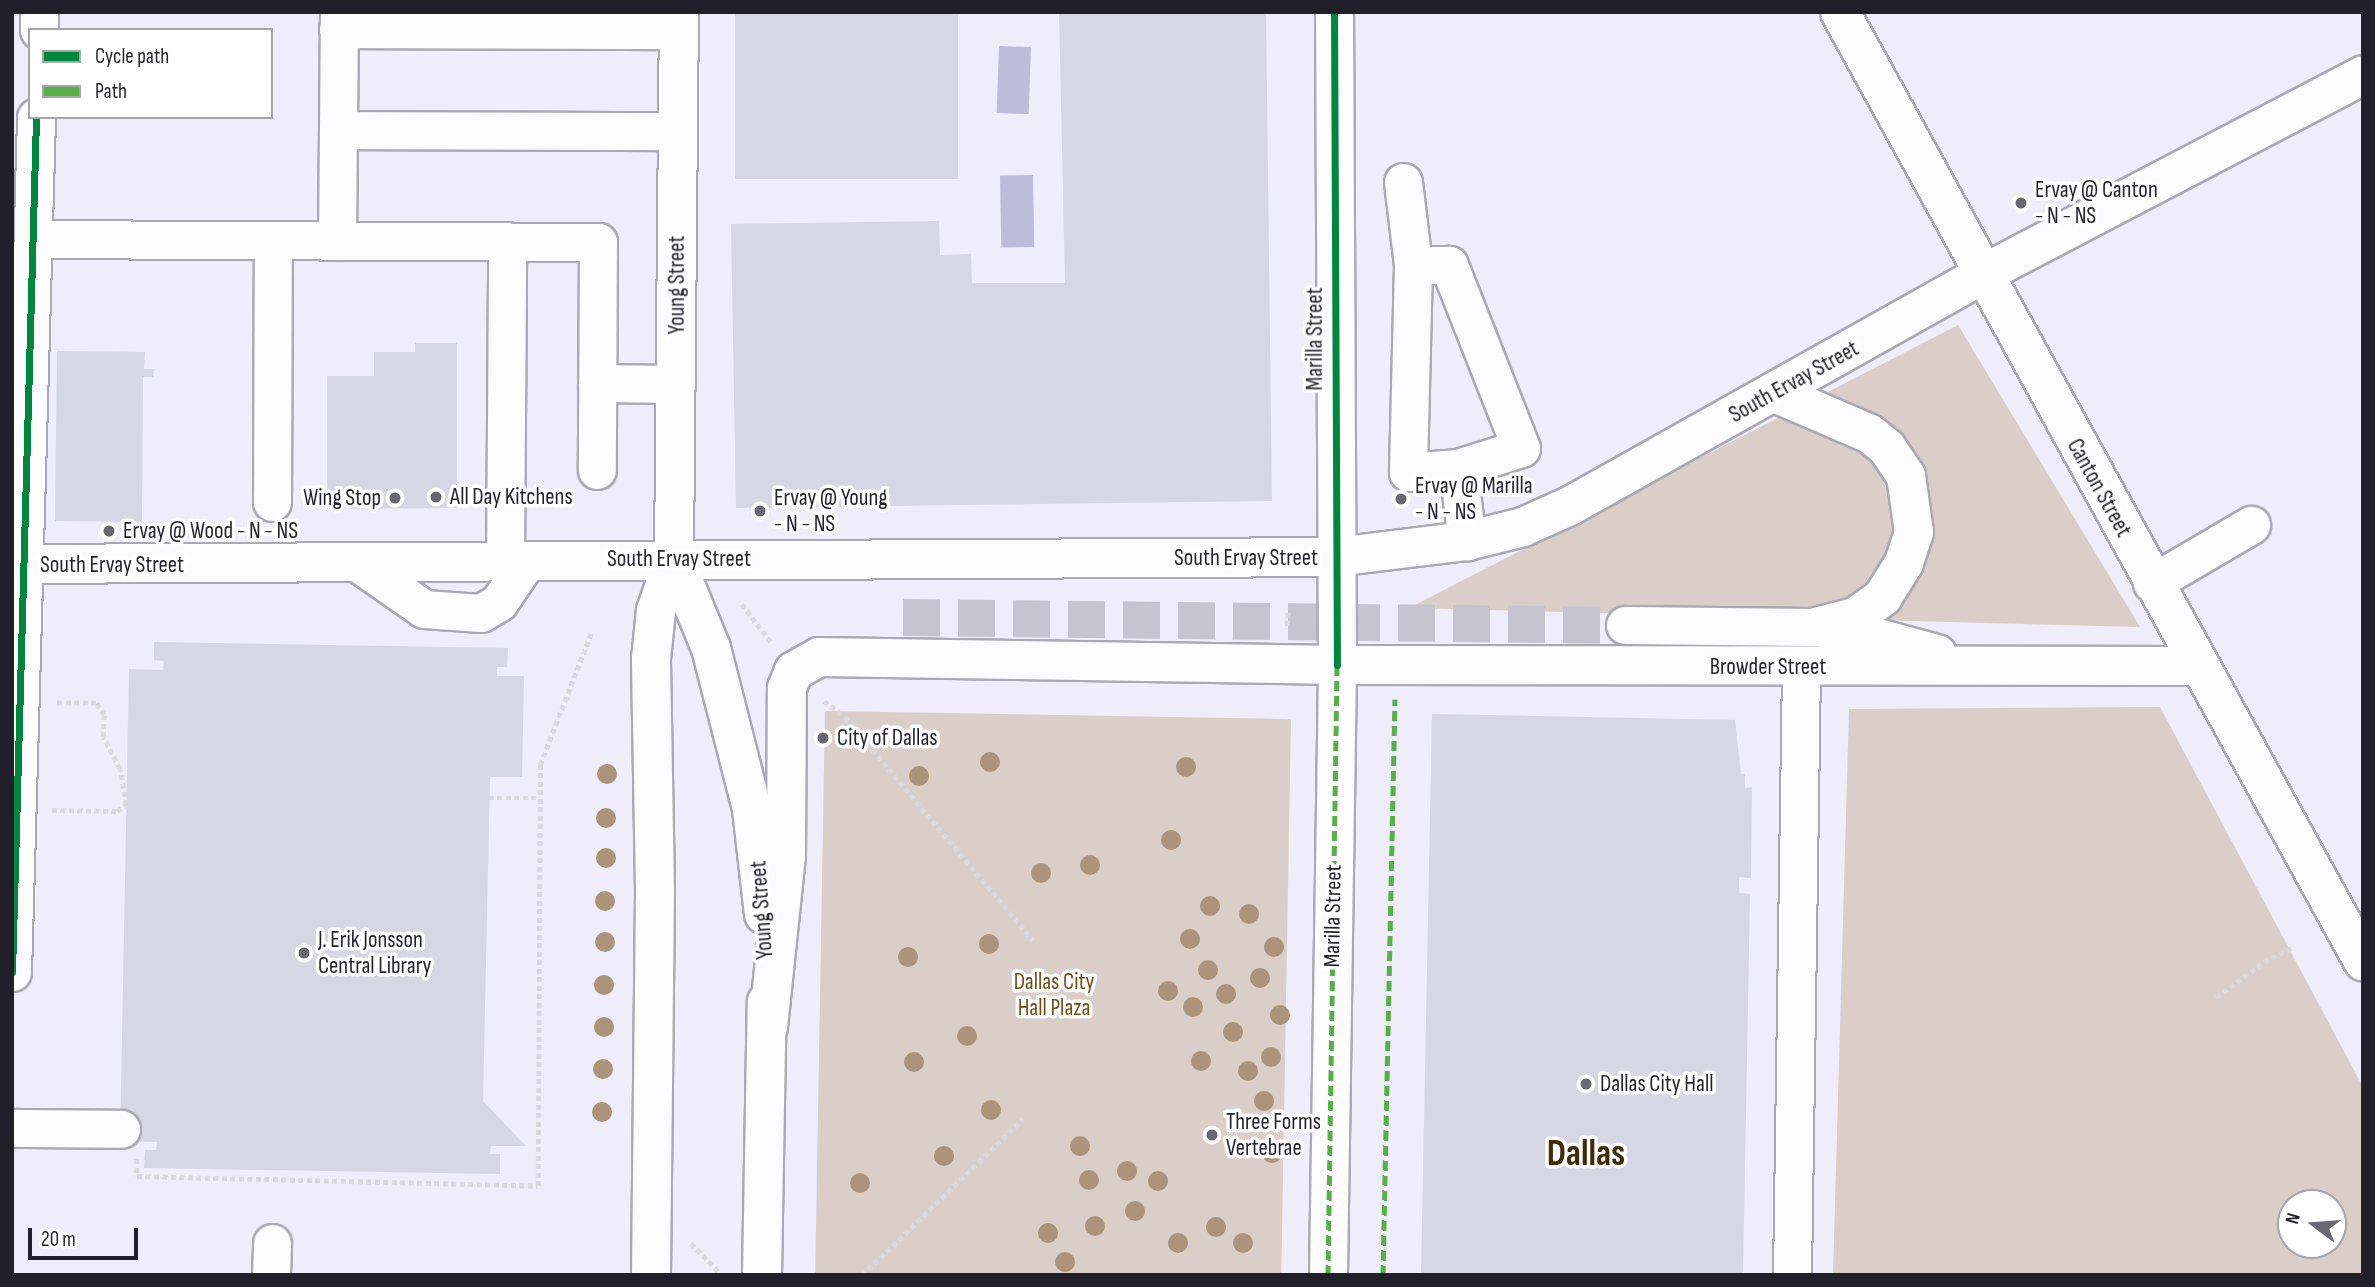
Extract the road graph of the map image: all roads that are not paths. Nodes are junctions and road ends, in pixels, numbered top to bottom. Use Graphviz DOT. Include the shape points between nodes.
graph roads {
  1 [pos="1335,12"];
  2 [pos="1840,12"];
  3 [pos="338,21"];
  4 [pos="679,21"];
  5 [pos="2363,75"];
  6 [pos="36,119"];
  7 [pos="338,130"];
  8 [pos="678,131"];
  9 [pos="1403,182"];
  10 [pos="33,239"];
  11 [pos="273,240"];
  12 [pos="337,241"];
  13 [pos="507,241"];
  14 [pos="1413,265"];
  15 [pos="1981,275"];
  16 [pos="597,383"];
  17 [pos="676,384"];
  18 [pos="1775,393"];
  19 [pos="1458,468"];
  20 [pos="597,470"];
  21 [pos="272,502"];
  22 [pos="2251,525"];
  23 [pos="1467,541"];
  24 [pos="1336,557"];
  25 [pos="674,558"];
  26 [pos="516,562"];
  27 [pos="358,563"];
  28 [pos="18,564"];
  29 [pos="2152,583"];
  30 [pos="1625,625"];
  31 [pos="1816,627"];
  32 [pos="1337,665"];
  33 [pos="2199,666"];
  34 [pos="1801,667"];
  35 [pos="1985,667"];
  36 [pos="16,687"];
  37 [pos="27,811"];
  38 [pos="2362,956"];
  39 [pos="12,972"];
  40 [pos="768,1027"];
  41 [pos="12,1105"];
  42 [pos="12,1128"];
  43 [pos="651,1275"];
  44 [pos="762,1275"];
  45 [pos="1328,1275"];
  46 [pos="1792,1275"];
  1 -- 24 [label="street, Marilla Street"];
  2 -- 15 [label="main road, Canton Street"];
  3 -- 4 [label="street"];
  3 -- 7 [label="street"];
  4 -- 8 [label="main road, Young Street"];
  5 -- 15 [label="main road, South Ervay Street"];
  6 -- 10 [label="street"];
  7 -- 8 [label="street"];
  7 -- 12 [label="street"];
  8 -- 17 [label="main road, Young Street"];
  9 -- 14 [label="street"];
  10 -- 11 [label="street"];
  10 -- 28 [label="street"];
  11 -- 12 [label="street"];
  11 -- 21 [label="street"];
  12 -- 13 [label="street"];
  13 -- 16 [label="street" via="598,242"];
  13 -- 26 [label="street"];
  14 -- 19 [label="street" via="1408,472"];
  14 -- 19 [label="street" via="1449,265 1521,448"];
  15 -- 18 [label="main road, South Ervay Street"];
  15 -- 29 [label="main road, Canton Street"];
  16 -- 17 [label="street"];
  16 -- 20 [label="street"];
  17 -- 25 [label="main road, Young Street"];
  18 -- 23 [label="main road, South Ervay Street" via="1570,506 1523,527"];
  18 -- 31 [label="main road" via="1870,434 1887,448 1906,476 1914,532 1904,564 1883,597 1855,617"];
  19 -- 23 [label="street"];
  22 -- 29 [label="street"];
  23 -- 24 [label="main road, South Ervay Street"];
  24 -- 25 [label="main road, South Ervay Street"];
  24 -- 32 [label="street, Marilla Street"];
  25 -- 26 [label="main road, South Ervay Street"];
  25 -- 40 [label="main road, Young Street" via="711,648 752,809 764,906"];
  25 -- 43 [label="main road, Young Street" via="656,611 651,659 655,890"];
  26 -- 27 [label="main road, South Ervay Street"];
  26 -- 27 [label="street" via="499,602 481,614 424,609"];
  27 -- 28 [label="main road, South Ervay Street"];
  28 -- 36 [label="street"];
  29 -- 33 [label="main road, Canton Street"];
  30 -- 31 [label="street"];
  31 -- 35 [label="main road" via="1856,632"];
  32 -- 34 [label="main road, Browder Street"];
  32 -- 40 [label="main road, Browder Street" via="847,655 807,661 794,671 787,688 786,856"];
  32 -- 45 [label="street, Marilla Street"];
  33 -- 35 [label="main road, Browder Street"];
  33 -- 38 [label="main road, Canton Street"];
  34 -- 35 [label="main road, Browder Street"];
  34 -- 46 [label="street"];
  36 -- 37 [label="street"];
  37 -- 39 [label="street"];
  40 -- 44 [label="main road, Young Street"];
  41 -- 42 [label="street" via="126,1129"];
}
